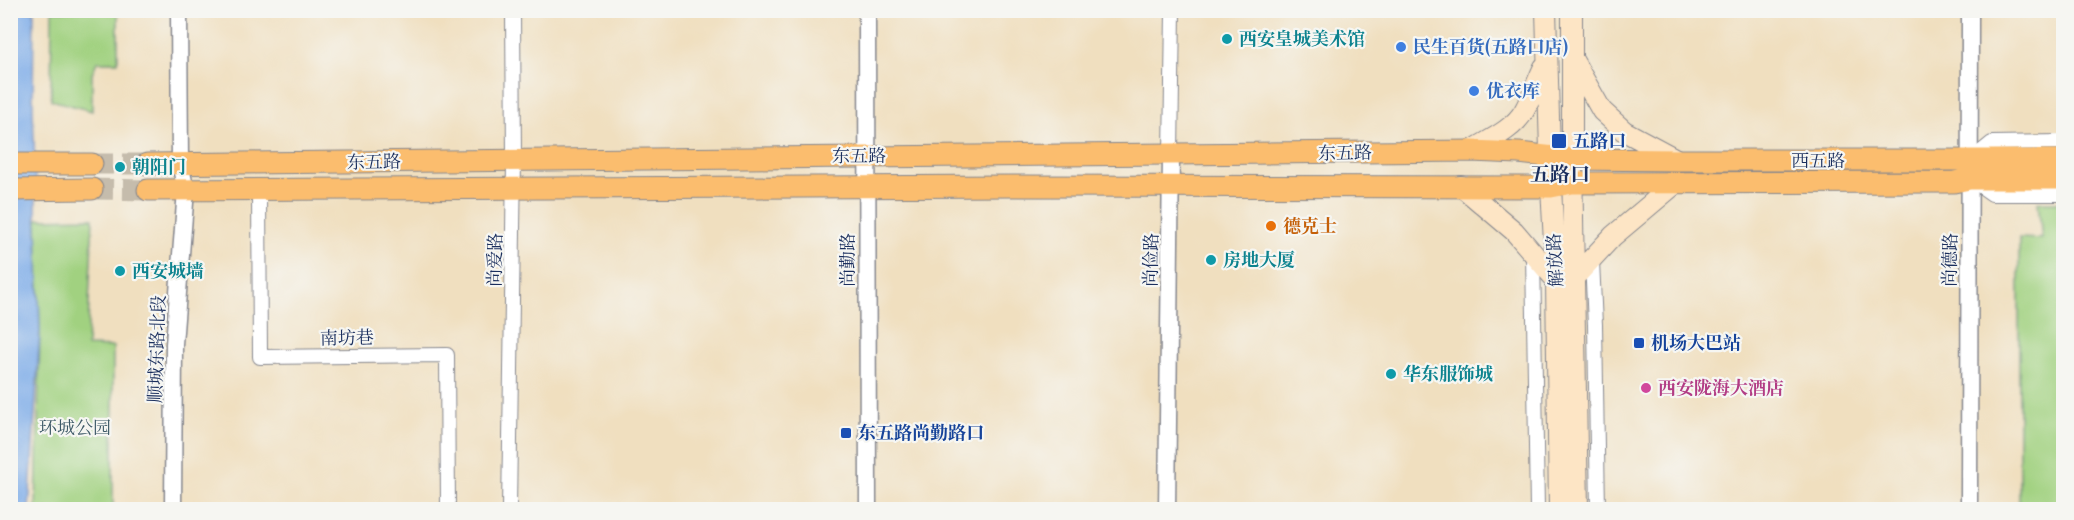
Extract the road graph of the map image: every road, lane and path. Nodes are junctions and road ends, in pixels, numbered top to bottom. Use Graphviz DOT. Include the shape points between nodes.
graph roads {
  1 [pos="179,10"];
  2 [pos="513,10"];
  3 [pos="867,10"];
  4 [pos="1173,10"];
  5 [pos="1546,10"];
  6 [pos="1572,10"];
  7 [pos="1970,10"];
  8 [pos="1572,57"];
  9 [pos="1546,62"];
  10 [pos="2064,142"];
  11 [pos="1471,152"];
  12 [pos="1171,155"];
  13 [pos="867,156"];
  14 [pos="1550,157"];
  15 [pos="1572,159"];
  16 [pos="1678,160"];
  17 [pos="2064,160"];
  18 [pos="514,161"];
  19 [pos="10,164"];
  20 [pos="92,164"];
  21 [pos="147,164"];
  22 [pos="180,164"];
  23 [pos="1970,170"];
  24 [pos="2064,179"];
  25 [pos="1572,183"];
  26 [pos="1676,183"];
  27 [pos="1461,186"];
  28 [pos="867,187"];
  29 [pos="1172,187"];
  30 [pos="1551,187"];
  31 [pos="514,188"];
  32 [pos="92,189"];
  33 [pos="10,190"];
  34 [pos="148,190"];
  35 [pos="186,190"];
  36 [pos="259,190"];
  37 [pos="2064,194"];
  38 [pos="1533,253"];
  39 [pos="1592,261"];
  40 [pos="1565,280"];
  41 [pos="173,510"];
  42 [pos="448,510"];
  43 [pos="509,510"];
  44 [pos="868,510"];
  45 [pos="1167,510"];
  46 [pos="1537,510"];
  47 [pos="1559,510"];
  48 [pos="1578,510"];
  49 [pos="1598,510"];
  50 [pos="1969,510"];
  1 -- 22 [label="street, 顺城东路北段"];
  2 -- 18 [label="street, 尚爱路"];
  3 -- 13 [label="street, 尚勤路"];
  4 -- 12 [label="street, 尚俭路"];
  5 -- 9 [label="main road, 解放路"];
  6 -- 8 [label="main road, 解放路"];
  7 -- 23 [label="street, 尚德路"];
  8 -- 15 [label="main road, 解放路"];
  8 -- 16 [label="main road" via="1602,111 1624,131"];
  9 -- 11 [label="main road" via="1517,120"];
  9 -- 14 [label="main road, 解放路"];
  10 -- 23 [label="street" via="1992,142"];
  11 -- 12 [label="main road, 东五路"];
  11 -- 14 [label="main road, 东五路"];
  12 -- 13 [label="main road, 东五路"];
  12 -- 29 [label="street, 尚俭路"];
  13 -- 18 [label="main road, 东五路"];
  13 -- 28 [label="street, 尚勤路"];
  14 -- 15 [label="main road, 东五路"];
  14 -- 30 [label="main road, 解放路"];
  15 -- 16 [label="main road, 西五路"];
  15 -- 25 [label="main road, 解放路"];
  16 -- 23 [label="main road, 西五路"];
  17 -- 23 [label="main road, 西五路"];
  18 -- 22 [label="main road, 东五路"];
  18 -- 31 [label="street, 尚爱路"];
  19 -- 20 [label="main road"];
  21 -- 22 [label="main road, 东五路"];
  22 -- 35 [label="street, 顺城东路北段"];
  23 -- 24 [label="main road, 西五路"];
  23 -- 26 [label="main road, 西五路" via="1954,182"];
  23 -- 37 [label="street" via="1992,194"];
  23 -- 50 [label="street, 尚德路"];
  25 -- 26 [label="main road, 西五路"];
  25 -- 30 [label="main road, 东五路"];
  25 -- 40 [label="main road, 解放路"];
  26 -- 39 [label="main road" via="1613,236"];
  27 -- 29 [label="main road, 东五路"];
  27 -- 30 [label="main road, 东五路"];
  27 -- 38 [label="main road" via="1514,231"];
  28 -- 29 [label="main road, 东五路"];
  28 -- 31 [label="main road, 东五路"];
  28 -- 44 [label="street, 尚勤路"];
  29 -- 45 [label="street, 尚俭路"];
  30 -- 40 [label="main road, 解放路"];
  31 -- 36 [label="main road, 东五路"];
  31 -- 43 [label="street, 尚爱路"];
  32 -- 33 [label="main road"];
  34 -- 35 [label="main road, 东五路"];
  35 -- 36 [label="main road, 东五路"];
  35 -- 41 [label="street, 顺城东路北段" via="174,344"];
  36 -- 42 [label="street, 南坊巷" via="260,357 447,355"];
  38 -- 40 [label="main road"];
  38 -- 46 [label="street"];
  39 -- 40 [label="main road"];
  39 -- 49 [label="street"];
  40 -- 47 [label="main road, 解放路"];
  40 -- 48 [label="main road, 解放路"];
}
